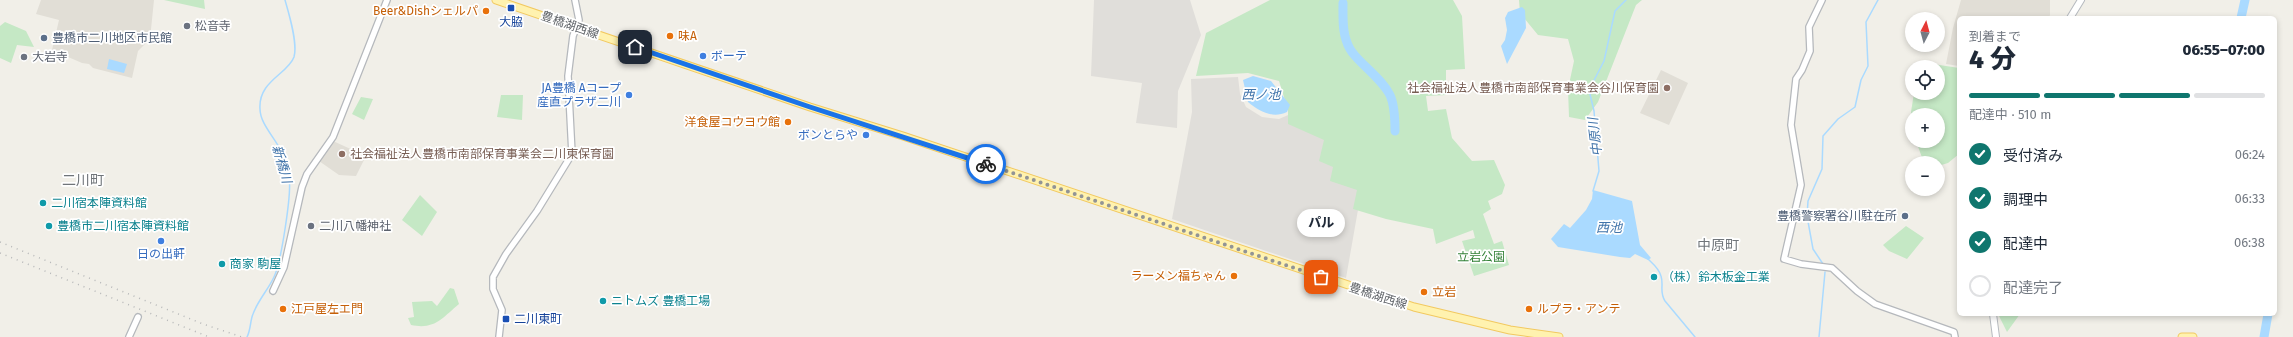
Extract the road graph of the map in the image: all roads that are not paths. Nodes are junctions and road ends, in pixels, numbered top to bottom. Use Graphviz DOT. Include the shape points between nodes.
graph roads {
  1 [pos="387,0"];
  2 [pos="496,0"];
  3 [pos="575,0"];
  4 [pos="1822,0"];
  5 [pos="2080,0"];
  6 [pos="2071,16"];
  7 [pos="577,27"];
  8 [pos="273,291"];
  9 [pos="1993,316"];
  10 [pos="138,317"];
  11 [pos="129,337"];
  12 [pos="499,337"];
  13 [pos="1559,337"];
  14 [pos="1955,337"];
  15 [pos="1996,337"];
  16 [pos="2182,337"];
  17 [pos="2186,337"];
  18 [pos="2193,337"];
  1 -- 8 [label="street" via="333,137 307,174 284,267"];
  2 -- 7 [label="main road, 豊橋湖西線"];
  3 -- 7 [label="street" via="579,20"];
  4 -- 14 [label="street" via="1809,27 1810,51 1796,79 1791,125 1801,185 1784,259 1832,268 1857,292 1875,304 1954,332"];
  5 -- 6 [label="main road"];
  7 -- 12 [label="street" via="573,36 568,76 572,154 493,277 493,289 502,310"];
  7 -- 13 [label="main road, 豊橋湖西線" via="1414,307 1504,329"];
  9 -- 15 [label="main road"];
  10 -- 11 [label="street"];
  16 -- 17 [label="main road"];
  17 -- 18 [label="main road"];
}
